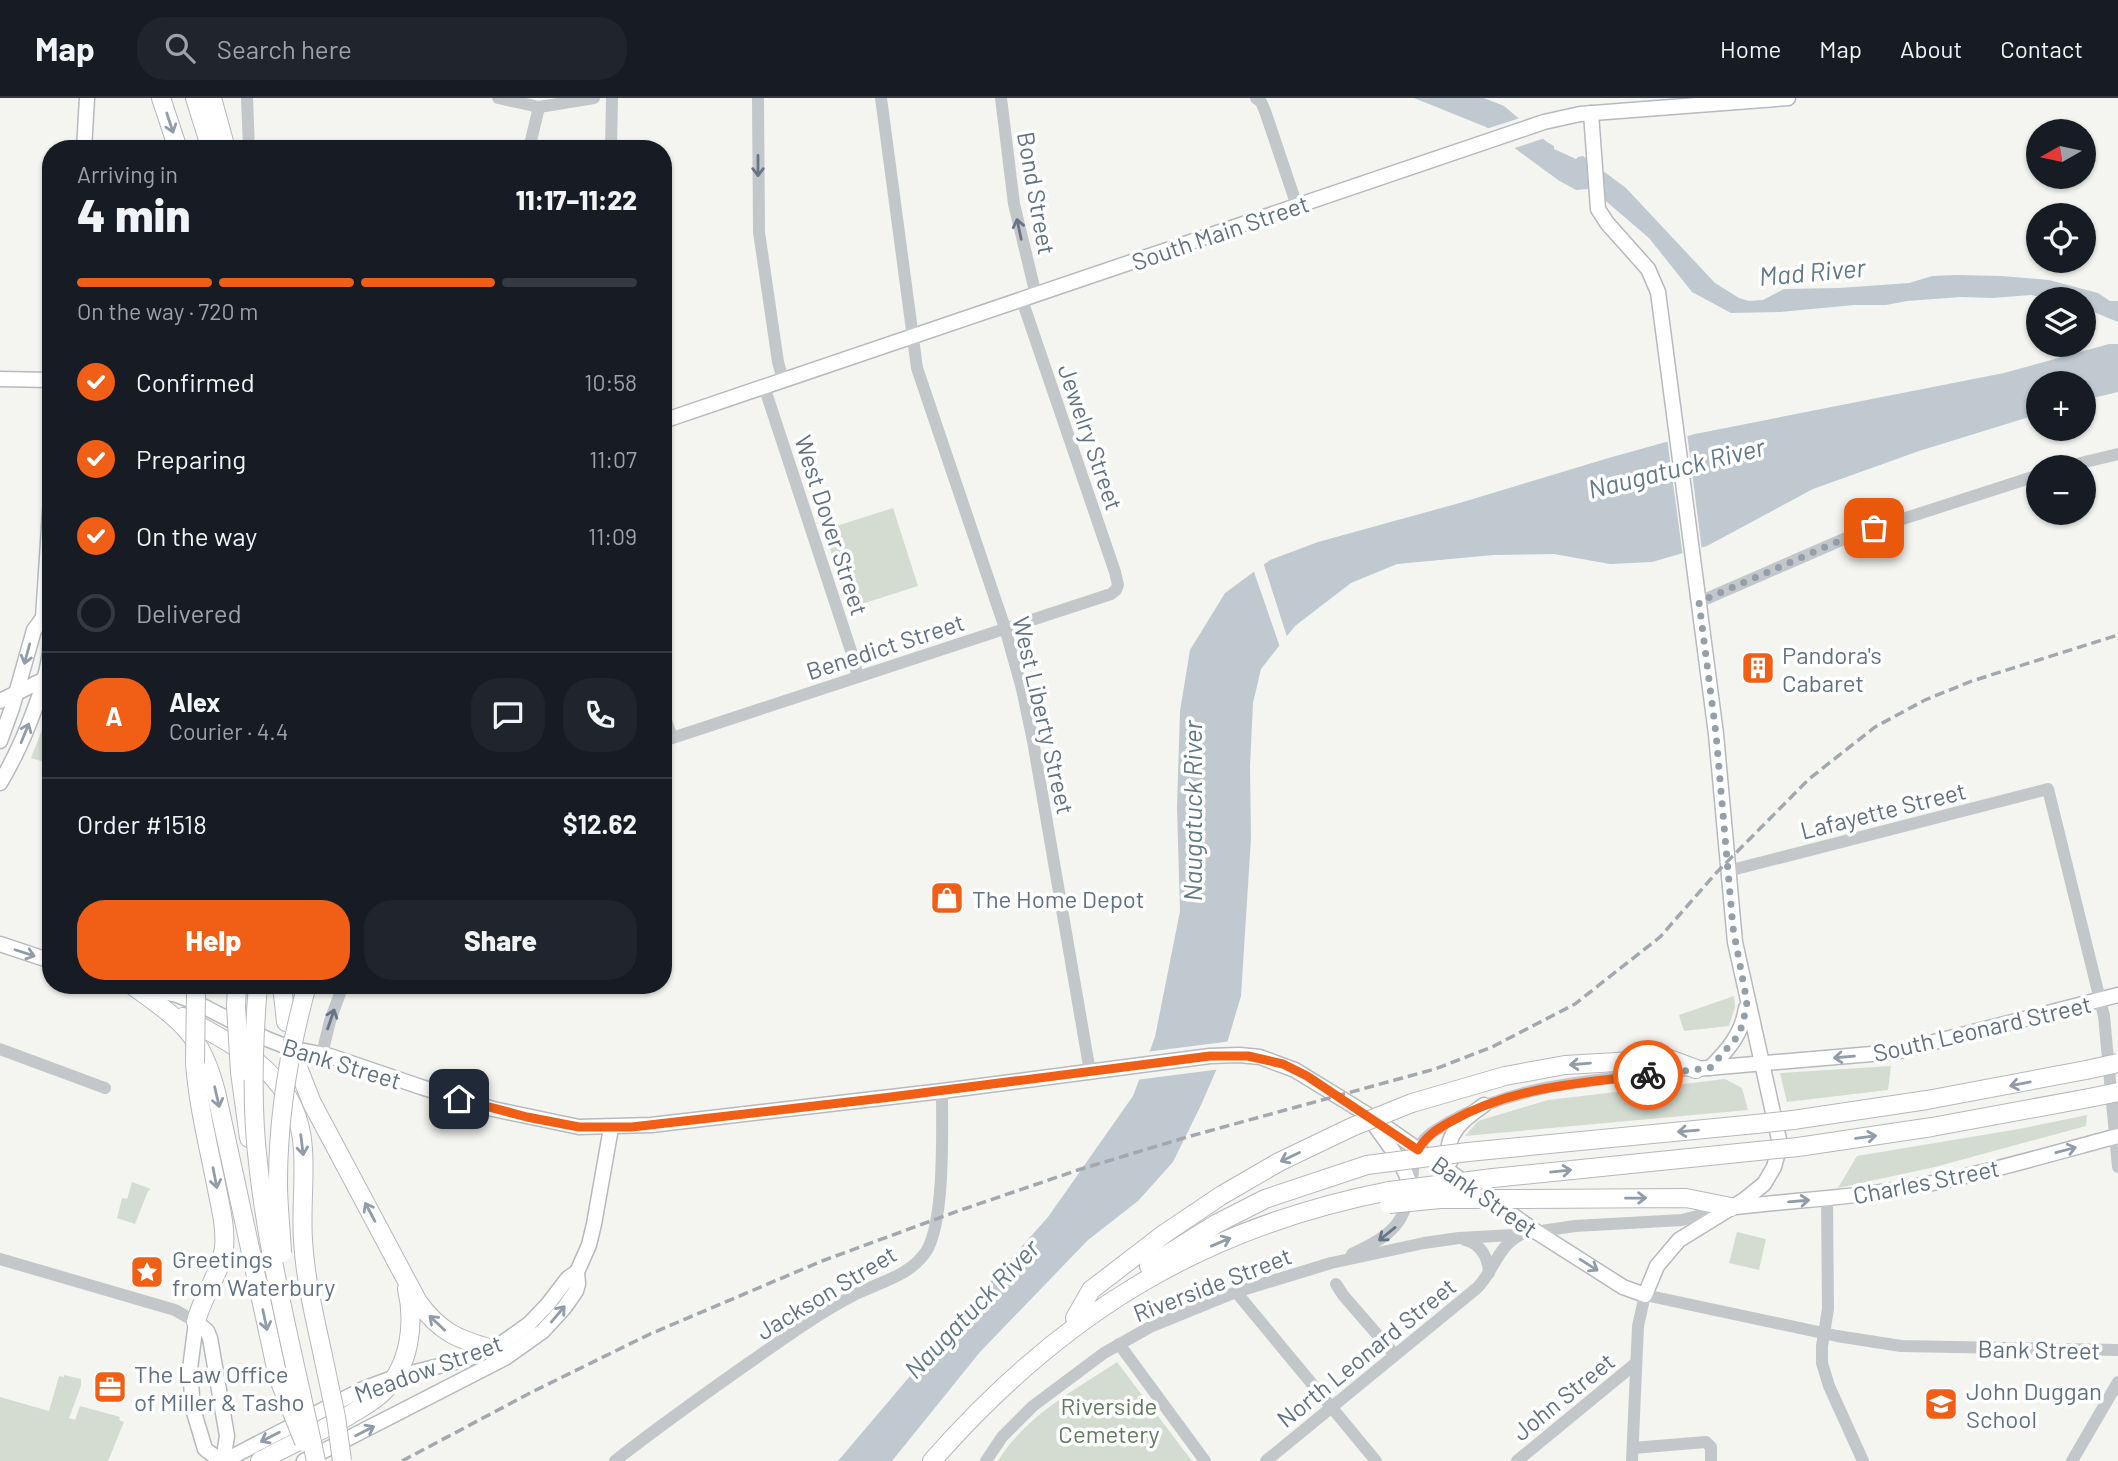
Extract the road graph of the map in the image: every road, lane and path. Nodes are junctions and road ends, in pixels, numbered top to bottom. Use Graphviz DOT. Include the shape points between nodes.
graph roads {
  1 [pos="87,98"];
  2 [pos="162,98"];
  3 [pos="195,98"];
  4 [pos="212,98"];
  5 [pos="247,98"];
  6 [pos="498,98"];
  7 [pos="594,98"];
  8 [pos="612,98"];
  9 [pos="758,98"];
  10 [pos="881,98"];
  11 [pos="1001,98"];
  12 [pos="1256,98"];
  13 [pos="1788,98"];
  14 [pos="1634,104"];
  15 [pos="540,107"];
  16 [pos="1591,113"];
  17 [pos="85,140"];
  18 [pos="175,140"];
  19 [pos="208,140"];
  20 [pos="224,140"];
  21 [pos="249,140"];
  22 [pos="531,140"];
  23 [pos="611,140"];
  24 [pos="1297,206"];
  25 [pos="1029,297"];
  26 [pos="914,335"];
  27 [pos="0,379"];
  28 [pos="42,380"];
  29 [pos="783,380"];
  30 [pos="764,386"];
  31 [pos="672,418"];
  32 [pos="2118,454"];
  33 [pos="2096,458"];
  34 [pos="2026,479"];
  35 [pos="1118,588"];
  36 [pos="1699,602"];
  37 [pos="42,619"];
  38 [pos="1005,628"];
  39 [pos="858,677"];
  40 [pos="42,680"];
  41 [pos="42,691"];
  42 [pos="16,693"];
  43 [pos="0,701"];
  44 [pos="672,739"];
  45 [pos="0,741"];
  46 [pos="0,783"];
  47 [pos="1728,871"];
  48 [pos="0,944"];
  49 [pos="42,958"];
  50 [pos="144,994"];
  51 [pos="166,994"];
  52 [pos="197,994"];
  53 [pos="237,994"];
  54 [pos="258,994"];
  55 [pos="283,994"];
  56 [pos="305,994"];
  57 [pos="340,994"];
  58 [pos="2118,995"];
  59 [pos="1746,996"];
  60 [pos="2101,1000"];
  61 [pos="156,1002"];
  62 [pos="0,1049"];
  63 [pos="321,1054"];
  64 [pos="2118,1063"];
  65 [pos="1761,1064"];
  66 [pos="1703,1068"];
  67 [pos="1090,1072"];
  68 [pos="105,1088"];
  69 [pos="942,1091"];
  70 [pos="2118,1092"];
  71 [pos="1484,1105"];
  72 [pos="1365,1113"];
  73 [pos="611,1128"];
  74 [pos="2116,1137"];
  75 [pos="1418,1150"];
  76 [pos="2118,1167"];
  77 [pos="1458,1177"];
  78 [pos="1411,1189"];
  79 [pos="1389,1198"];
  80 [pos="1827,1199"];
  81 [pos="1731,1207"];
  82 [pos="1530,1232"];
  83 [pos="1459,1238"];
  84 [pos="0,1259"];
  85 [pos="1331,1264"];
  86 [pos="577,1272"];
  87 [pos="401,1273"];
  88 [pos="1489,1273"];
  89 [pos="1336,1284"];
  90 [pos="280,1292"];
  91 [pos="1236,1292"];
  92 [pos="1645,1295"];
  93 [pos="1074,1318"];
  94 [pos="196,1322"];
  95 [pos="1824,1333"];
  96 [pos="1119,1343"];
  97 [pos="492,1349"];
  98 [pos="2118,1350"];
  99 [pos="1395,1355"];
  100 [pos="1636,1363"];
  101 [pos="395,1377"];
  102 [pos="2118,1382"];
  103 [pos="1332,1407"];
  104 [pos="1632,1455"];
  105 [pos="223,1461"];
  106 [pos="260,1461"];
  107 [pos="304,1461"];
  108 [pos="315,1461"];
  109 [pos="342,1461"];
  110 [pos="615,1461"];
  111 [pos="931,1461"];
  112 [pos="986,1461"];
  113 [pos="1205,1461"];
  114 [pos="1266,1461"];
  115 [pos="1376,1461"];
  116 [pos="1517,1461"];
  117 [pos="1711,1461"];
  118 [pos="1863,1461"];
  119 [pos="2072,1461"];
  1 -- 17 [label="main road"];
  2 -- 18 [label="highway, one-way"];
  3 -- 19 [label="highway"];
  4 -- 20 [label="highway"];
  5 -- 21 [label="street"];
  6 -- 15 [label="street"];
  7 -- 15 [label="street"];
  8 -- 23 [label="street"];
  9 -- 29 [label="street, one-way" via="759,232"];
  10 -- 26 [label="street, West Liberty Street"];
  25 -- 11 [label="street, Bond Street, one-way"];
  12 -- 24 [label="street" via="1265,111"];
  13 -- 14 [label="main road, South Main Street"];
  14 -- 16 [label="main road, South Main Street"];
  15 -- 22 [label="street"];
  16 -- 24 [label="main road, South Main Street" via="1531,127"];
  16 -- 36 [label="main road" via="1598,209 1656,284"];
  24 -- 25 [label="main road, South Main Street"];
  25 -- 26 [label="main road, South Main Street"];
  25 -- 35 [label="street, Jewelry Street"];
  26 -- 29 [label="main road, South Main Street"];
  26 -- 38 [label="street, West Liberty Street" via="917,368"];
  27 -- 28 [label="main road"];
  29 -- 30 [label="main road, South Main Street"];
  30 -- 31 [label="main road, South Main Street"];
  30 -- 39 [label="street, West Dover Street"];
  32 -- 33 [label="street"];
  34 -- 36 [label="street" via="1853,535"];
  35 -- 38 [label="street, Benedict Street"];
  36 -- 47 [label="main road"];
  37 -- 42 [label="main road, one-way" via="34,630"];
  38 -- 39 [label="street, Benedict Street"];
  38 -- 67 [label="street, West Liberty Street" via="1033,741"];
  39 -- 44 [label="street, Benedict Street"];
  40 -- 42 [label="main road"];
  46 -- 41 [label="main road, one-way"];
  42 -- 43 [label="main road"];
  42 -- 45 [label="main road"];
  47 -- 59 [label="main road"];
  47 -- 60 [label="street, Lafayette Street" via="2048,789"];
  48 -- 49 [label="main road, one-way"];
  50 -- 61 [label="highway"];
  51 -- 63 [label="main road, Bank Street" via="278,1044"];
  52 -- 94 [label="highway, one-way, bridge" via="198,1100 224,1238 217,1275"];
  53 -- 108 [label="highway, bridge" via="240,1072 253,1162"];
  54 -- 90 [label="highway, bridge" via="256,1134"];
  87 -- 55 [label="highway, one-way, bridge" via="312,1103 295,1060"];
  56 -- 90 [label="highway, bridge" via="282,1117"];
  63 -- 57 [label="street, one-way"];
  58 -- 60 [label="main road, South Leonard Street"];
  59 -- 65 [label="main road"];
  59 -- 66 [label="main road" via="1738,1036"];
  60 -- 65 [label="main road, South Leonard Street, one-way" via="1895,1052"];
  60 -- 74 [label="street"];
  61 -- 108 [label="highway, one-way, bridge" via="196,1040 212,1073 278,1377"];
  61 -- 109 [label="highway, one-way, bridge" via="244,1052 272,1075 292,1107 303,1145 305,1266"];
  62 -- 68 [label="street"];
  63 -- 73 [label="main road, Bank Street" via="512,1114"];
  64 -- 93 [label="highway, one-way, bridge" via="1793,1120 1367,1166 1265,1199 1216,1224"];
  65 -- 66 [label="main road, South Leonard Street"];
  65 -- 81 [label="main road" via="1779,1136 1779,1154 1764,1184"];
  66 -- 71 [label="street" via="1559,1085"];
  66 -- 93 [label="highway, one-way, bridge" via="1669,1059 1566,1065 1505,1076 1352,1126 1279,1162 1164,1234 1091,1290"];
  67 -- 69 [label="main road, Bank Street"];
  67 -- 72 [label="main road, Bank Street" via="1228,1055 1259,1057 1307,1076"];
  69 -- 73 [label="main road, Bank Street"];
  69 -- 110 [label="street, Jackson Street" via="936,1215 931,1240 919,1260 818,1316"];
  79 -- 70 [label="highway, one-way, bridge" via="1493,1178 1798,1147"];
  71 -- 75 [label="street" via="1431,1133"];
  71 -- 77 [label="main road" via="1462,1122 1449,1143 1448,1155"];
  72 -- 75 [label="main road, Bank Street"];
  72 -- 78 [label="main road" via="1397,1157"];
  73 -- 86 [label="main road, Meadow Street" via="594,1224"];
  74 -- 76 [label="street"];
  80 -- 74 [label="main road, Charles Street, one-way" via="1942,1181"];
  75 -- 77 [label="main road, Bank Street"];
  75 -- 78 [label="street, Riverside Street"];
  77 -- 82 [label="main road, Bank Street"];
  78 -- 85 [label="street, Riverside Street, one-way" via="1402,1218 1389,1234"];
  79 -- 81 [label="highway, one-way, bridge" via="1686,1198"];
  111 -- 79 [label="highway, one-way" via="990,1398 1058,1339 1161,1270 1273,1223"];
  81 -- 80 [label="main road, Charles Street, one-way"];
  80 -- 95 [label="street"];
  81 -- 82 [label="street, Riverside Street" via="1682,1220"];
  81 -- 92 [label="main road" via="1676,1243 1657,1266"];
  82 -- 83 [label="street, Riverside Street"];
  82 -- 88 [label="street, North Leonard Street" via="1505,1246"];
  82 -- 92 [label="main road, Bank Street, one-way" via="1623,1287"];
  83 -- 85 [label="street, Riverside Street"];
  83 -- 88 [label="street, North Leonard Street" via="1479,1246"];
  84 -- 94 [label="street" via="175,1310"];
  85 -- 91 [label="street, Riverside Street"];
  86 -- 97 [label="main road, Meadow Street" via="529,1324"];
  107 -- 86 [label="main road, Meadow Street, one-way" via="520,1349 564,1308 578,1287"];
  97 -- 87 [label="highway, one-way" via="464,1341 441,1327"];
  87 -- 101 [label="highway" via="409,1295 410,1326 406,1354"];
  88 -- 99 [label="street, North Leonard Street"];
  89 -- 99 [label="street"];
  90 -- 108 [label="highway, bridge"];
  91 -- 96 [label="street, Riverside Street"];
  91 -- 103 [label="street"];
  92 -- 95 [label="street, Bank Street"];
  92 -- 100 [label="street"];
  93 -- 111 [label="highway" via="1001,1381"];
  94 -- 105 [label="main road" via="210,1338 227,1436"];
  94 -- 105 [label="main road" via="190,1370 193,1409 203,1444"];
  95 -- 98 [label="street, Bank Street" via="1910,1347"];
  95 -- 118 [label="street" via="1825,1375"];
  96 -- 112 [label="street, Riverside Street" via="1033,1406"];
  96 -- 113 [label="street"];
  97 -- 101 [label="main road, Meadow Street"];
  99 -- 103 [label="street, North Leonard Street"];
  100 -- 104 [label="street"];
  100 -- 116 [label="street, John Street"];
  101 -- 105 [label="main road, Meadow Street, one-way"];
  101 -- 106 [label="highway" via="364,1406"];
  102 -- 119 [label="street"];
  103 -- 114 [label="street, North Leonard Street"];
  103 -- 115 [label="street"];
  104 -- 117 [label="street" via="1706,1442 1712,1447"];
}
